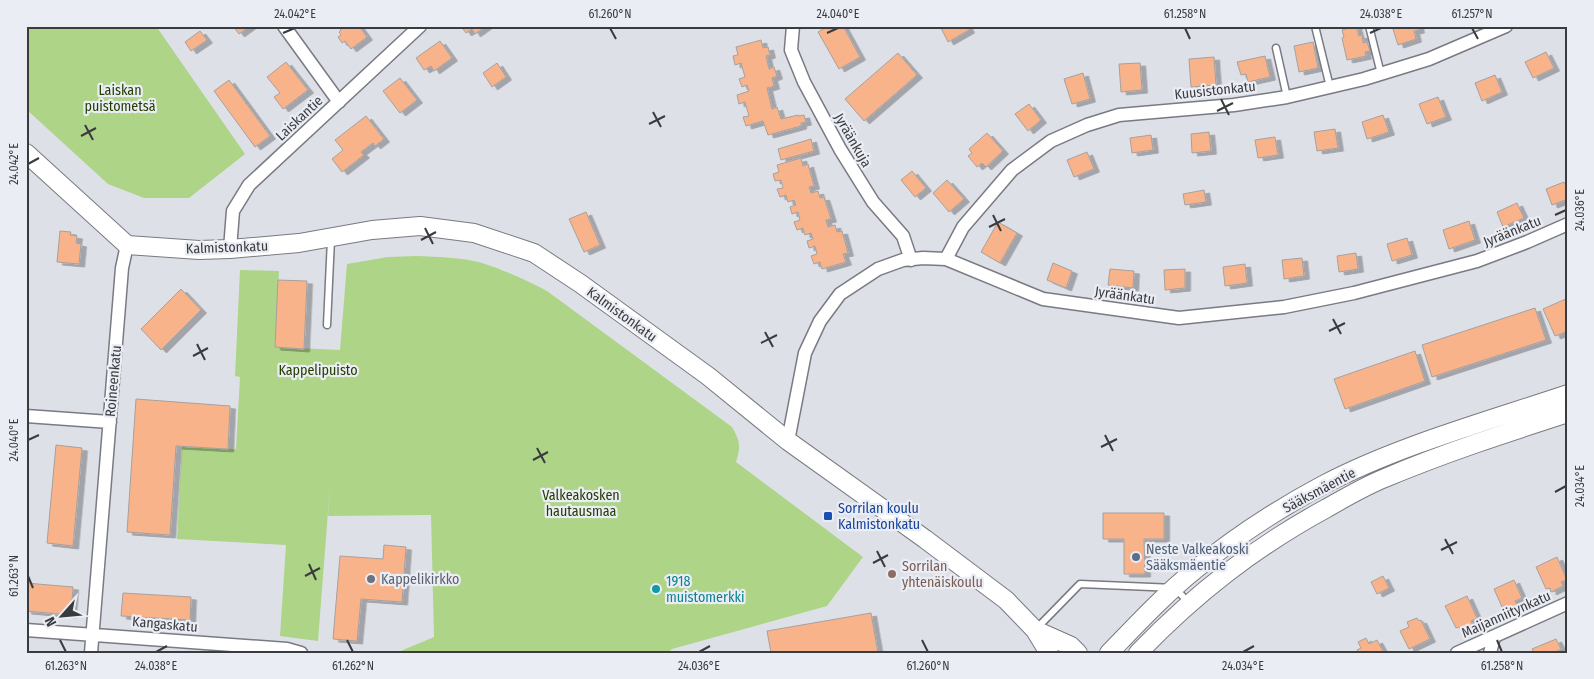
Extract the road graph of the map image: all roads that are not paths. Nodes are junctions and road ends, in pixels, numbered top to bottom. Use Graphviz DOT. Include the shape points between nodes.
graph roads {
  1 [pos="284,26"];
  2 [pos="420,26"];
  3 [pos="793,26"];
  4 [pos="1315,26"];
  5 [pos="1368,26"];
  6 [pos="1506,26"];
  7 [pos="1276,48"];
  8 [pos="1381,74"];
  9 [pos="1330,87"];
  10 [pos="1287,97"];
  11 [pos="339,102"];
  12 [pos="26,153"];
  13 [pos="1568,224"];
  14 [pos="331,237"];
  15 [pos="127,246"];
  16 [pos="230,249"];
  17 [pos="946,259"];
  18 [pos="911,260"];
  19 [pos="327,325"];
  20 [pos="1568,394"];
  21 [pos="1568,413"];
  22 [pos="26,416"];
  23 [pos="110,422"];
  24 [pos="788,441"];
  25 [pos="1175,588"];
  26 [pos="1189,603"];
  27 [pos="1568,603"];
  28 [pos="26,630"];
  29 [pos="1035,630"];
  30 [pos="93,634"];
  31 [pos="1494,637"];
  32 [pos="91,653"];
  33 [pos="302,653"];
  34 [pos="1048,653"];
  35 [pos="1078,653"];
  36 [pos="1109,653"];
  37 [pos="1138,653"];
  38 [pos="1457,653"];
  39 [pos="1490,653"];
  1 -- 11 [label="street"];
  2 -- 11 [label="street, Laiskantie"];
  3 -- 18 [label="street, Jyräänkuja" via="792,50 804,82 873,202 903,236"];
  4 -- 9 [label="lane"];
  5 -- 8 [label="lane"];
  6 -- 8 [label="street, Kuusistonkatu" via="1429,59"];
  7 -- 10 [label="lane"];
  8 -- 9 [label="street, Kuusistonkatu"];
  9 -- 10 [label="street, Kuusistonkatu"];
  10 -- 17 [label="street, Kuusistonkatu" via="1119,115 1051,141 1012,170 962,227"];
  11 -- 16 [label="street, Laiskantie" via="249,185 233,211"];
  12 -- 15 [label="street"];
  13 -- 17 [label="street, Jyräänkatu" via="1477,261 1354,293 1284,307 1178,318 1043,299"];
  14 -- 16 [label="street, Kalmistonkatu"];
  14 -- 19 [label="lane"];
  14 -- 24 [label="street, Kalmistonkatu" via="420,226 474,233 534,253 708,376"];
  15 -- 16 [label="street, Kalmistonkatu"];
  15 -- 23 [label="street, Roineenkatu" via="122,268"];
  17 -- 18 [label="street, Jyräänkatu"];
  18 -- 24 [label="street, Jyräänkatu" via="878,269 840,294 820,321 805,353"];
  20 -- 25 [label="street, Sääksmäentie" via="1420,444 1324,485 1250,529"];
  21 -- 26 [label="street, Sääksmäentie" via="1384,478 1280,534 1220,576"];
  22 -- 23 [label="street"];
  23 -- 30 [label="street, Roineenkatu"];
  24 -- 29 [label="street, Kalmistonkatu" via="1006,600"];
  25 -- 26 [label="lane"];
  25 -- 29 [label="lane" via="1080,584"];
  25 -- 36 [label="street, Sääksmäentie"];
  26 -- 37 [label="street, Sääksmäentie"];
  27 -- 31 [label="street, Maijanniitynkatu"];
  28 -- 30 [label="street, Kangaskatu"];
  29 -- 34 [label="street, Kalmistonkatu"];
  29 -- 35 [label="street, Kalmistonkatu" via="1071,646"];
  30 -- 32 [label="street, Roineenkatu"];
  30 -- 33 [label="street, Kangaskatu" via="287,649"];
  31 -- 38 [label="street, Maijanniitynkatu"];
  31 -- 39 [label="street"];
}
